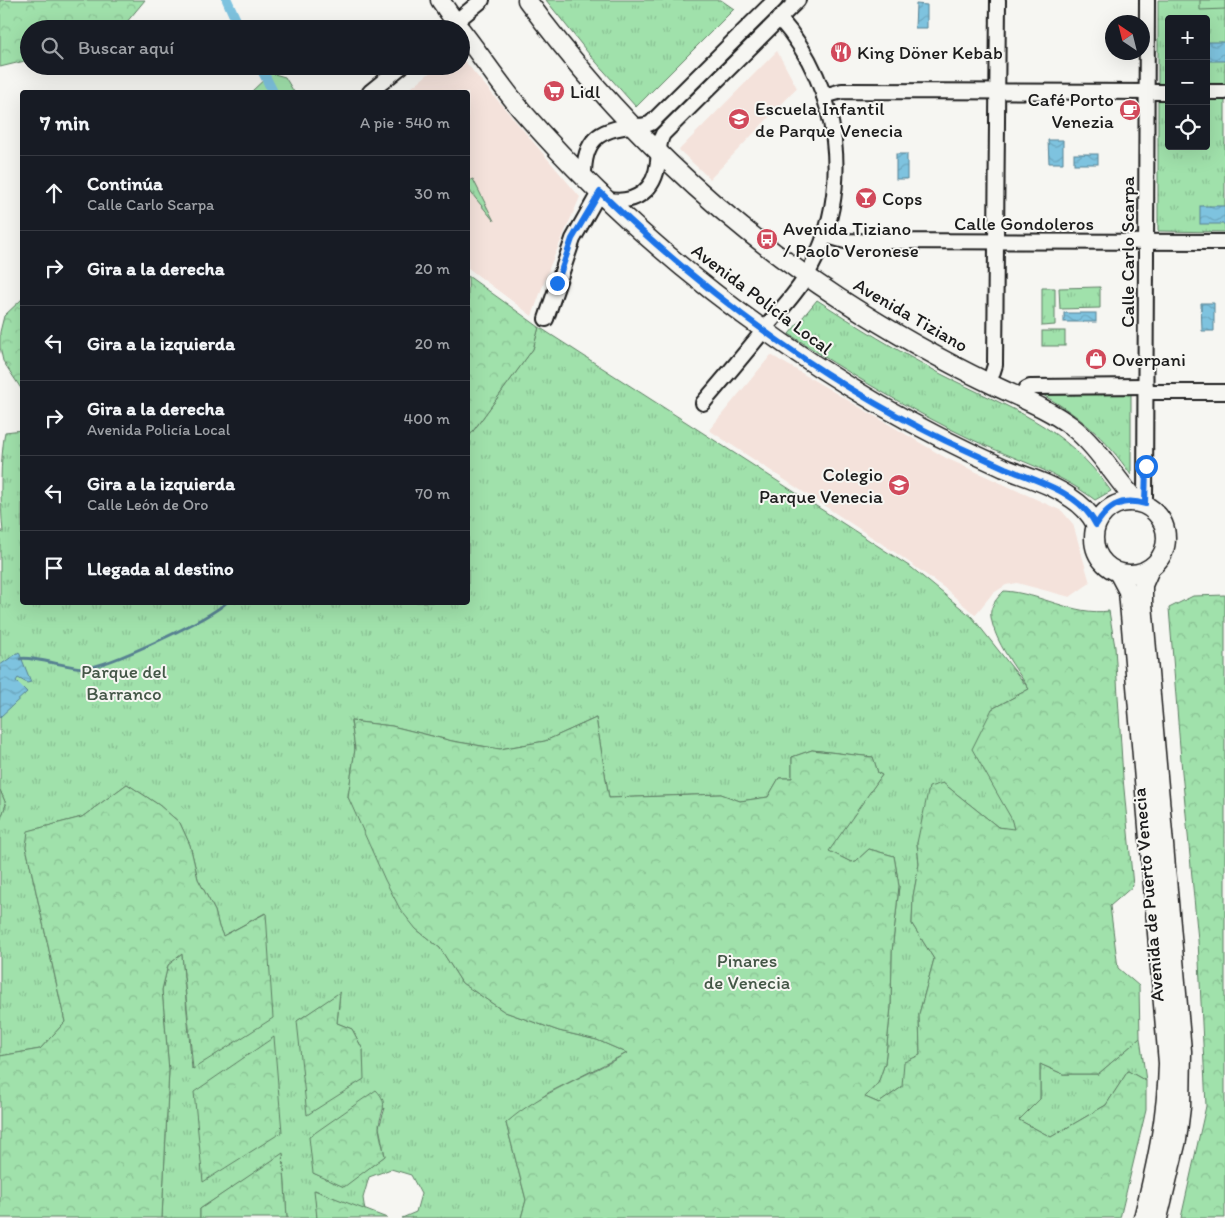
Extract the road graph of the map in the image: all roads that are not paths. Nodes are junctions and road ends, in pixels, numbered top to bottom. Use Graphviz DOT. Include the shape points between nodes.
graph roads {
  1 [pos="440,0"];
  2 [pos="482,0"];
  3 [pos="527,0"];
  4 [pos="798,0"];
  5 [pos="998,0"];
  6 [pos="1147,0"];
  7 [pos="767,2"];
  8 [pos="779,18"];
  9 [pos="452,20"];
  10 [pos="463,20"];
  11 [pos="470,45"];
  12 [pos="391,75"];
  13 [pos="372,90"];
  14 [pos="998,91"];
  15 [pos="1146,92"];
  16 [pos="1165,92"];
  17 [pos="1210,92"];
  18 [pos="1225,92"];
  19 [pos="824,96"];
  20 [pos="634,125"];
  21 [pos="659,152"];
  22 [pos="584,176"];
  23 [pos="604,196"];
  24 [pos="824,234"];
  25 [pos="996,241"];
  26 [pos="1145,242"];
  27 [pos="1225,242"];
  28 [pos="807,276"];
  29 [pos="546,319"];
  30 [pos="763,331"];
  31 [pos="989,384"];
  32 [pos="1146,389"];
  33 [pos="1225,392"];
  34 [pos="1022,398"];
  35 [pos="703,403"];
  36 [pos="1141,503"];
  37 [pos="1096,525"];
  38 [pos="1150,568"];
  39 [pos="1120,574"];
  40 [pos="1143,1218"];
  41 [pos="1158,1218"];
  1 -- 9 [label="main road, Avenida Policía Local"];
  2 -- 10 [label="street"];
  3 -- 20 [label="main road, Avenida Tiziano" via="584,72"];
  4 -- 8 [label="street"];
  5 -- 14 [label="street"];
  6 -- 15 [label="street, Calle Carlo Scarpa"];
  7 -- 20 [label="street" via="651,123"];
  8 -- 19 [label="street" via="804,53"];
  8 -- 21 [label="street" via="663,134"];
  11 -- 22 [label="main road, Avenida Policía Local" via="522,110"];
  12 -- 13 [label="street"];
  14 -- 15 [label="street"];
  14 -- 19 [label="street" via="842,91"];
  14 -- 25 [label="street"];
  15 -- 16 [label="street"];
  15 -- 26 [label="street, Calle Carlo Scarpa"];
  17 -- 18 [label="street"];
  19 -- 24 [label="street" via="834,132 837,163 835,193"];
  20 -- 21 [label="main road, Avenida Tiziano"];
  20 -- 22 [label="street" via="608,130 593,140 585,157"];
  21 -- 23 [label="street" via="655,177 646,192 630,200"];
  21 -- 28 [label="main road, Avenida Tiziano" via="741,226"];
  22 -- 23 [label="main road, Avenida Policía Local"];
  23 -- 29 [label="street" via="572,239"];
  23 -- 30 [label="main road, Avenida Policía Local" via="684,268"];
  24 -- 25 [label="street, Calle Gondoleros" via="845,241"];
  24 -- 28 [label="street"];
  25 -- 26 [label="street, Calle Gondoleros"];
  25 -- 31 [label="street" via="996,365"];
  26 -- 27 [label="street, Calle Gondoleros"];
  26 -- 32 [label="street, Calle Carlo Scarpa"];
  28 -- 30 [label="street"];
  28 -- 31 [label="main road, Avenida Tiziano" via="905,338"];
  30 -- 35 [label="street"];
  30 -- 37 [label="main road, Avenida Policía Local" via="890,411 1063,493 1087,511"];
  31 -- 34 [label="main road, Avenida Tiziano"];
  32 -- 33 [label="street"];
  32 -- 34 [label="street" via="1030,388"];
  32 -- 36 [label="street, Calle Carlo Scarpa"];
  34 -- 36 [label="main road, Avenida Tiziano" via="1051,412 1080,434"];
  36 -- 37 [label="main road" via="1118,503 1109,508"];
  36 -- 38 [label="main road" via="1163,520 1167,537 1163,555"];
  37 -- 39 [label="main road" via="1094,544 1097,554"];
  38 -- 39 [label="main road" via="1142,573"];
  38 -- 41 [label="main road, Avenida de Puerto Venecia" via="1144,585 1143,604 1182,1051 1177,1140"];
  39 -- 40 [label="main road, Avenida de Puerto Venecia" via="1127,586 1129,600 1168,1063 1162,1136"];
}
